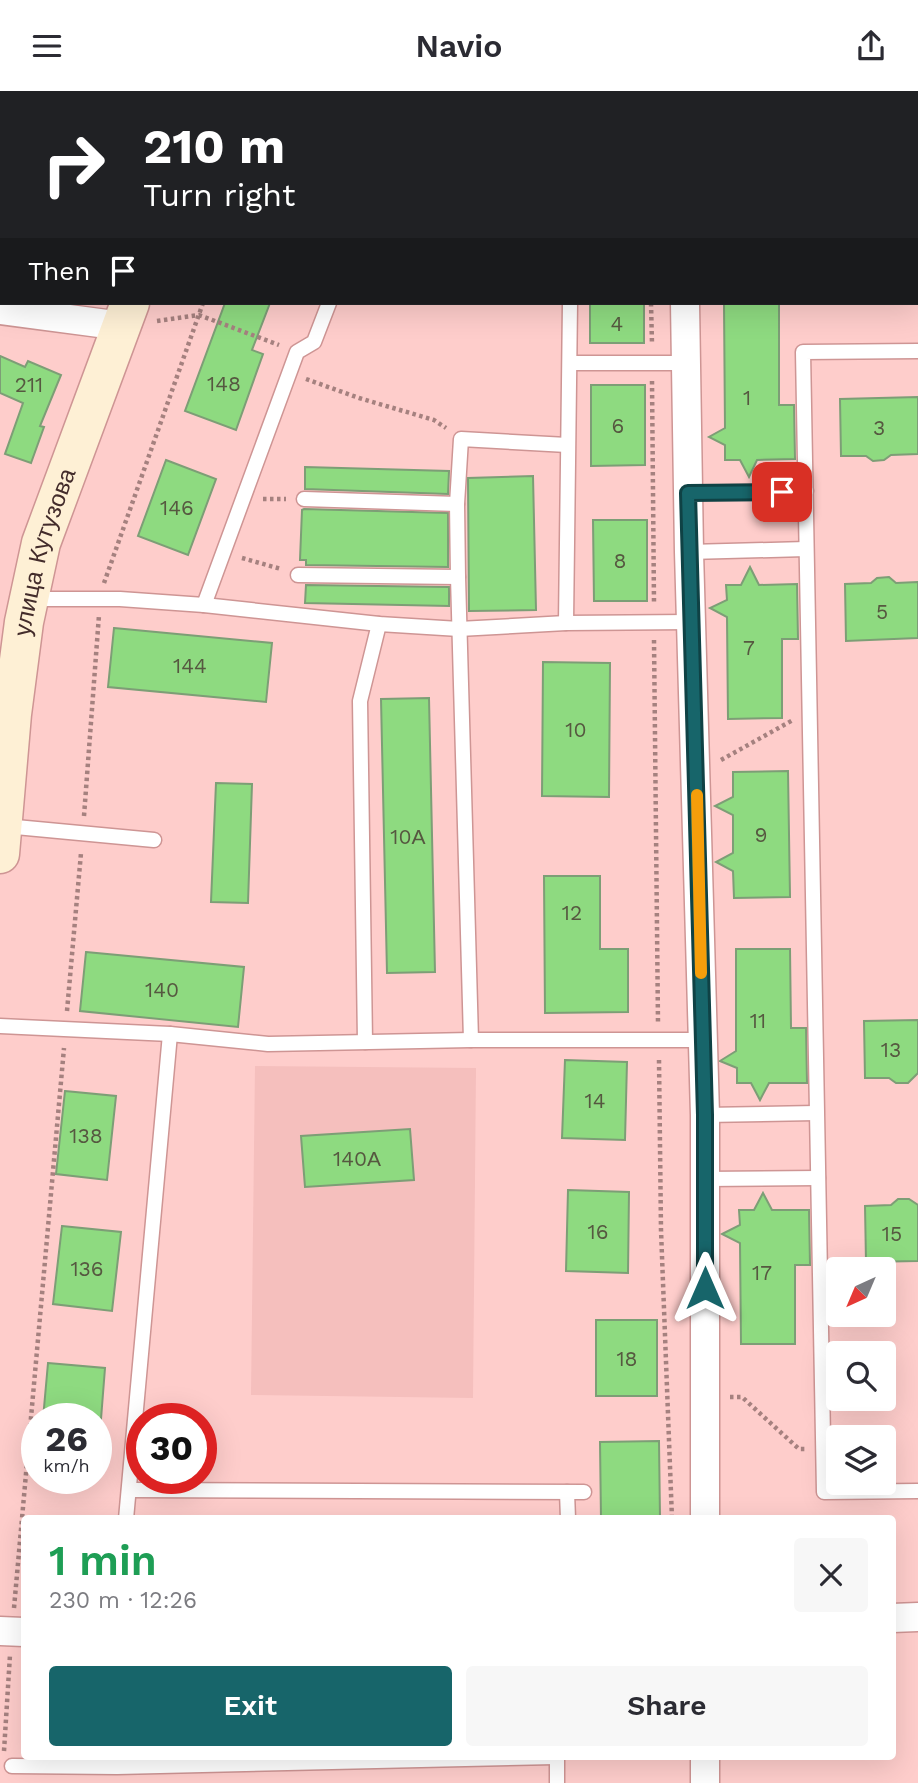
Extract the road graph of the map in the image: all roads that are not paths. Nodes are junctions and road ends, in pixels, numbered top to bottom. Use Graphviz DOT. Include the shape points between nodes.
graph roads {
  1 [pos="328,305"];
  2 [pos="569,305"];
  3 [pos="685,305"];
  4 [pos="0,310"];
  5 [pos="126,314"];
  6 [pos="918,351"];
  7 [pos="570,363"];
  8 [pos="686,363"];
  9 [pos="567,445"];
  10 [pos="806,491"];
  11 [pos="688,493"];
  12 [pos="304,499"];
  13 [pos="457,504"];
  14 [pos="806,549"];
  15 [pos="690,552"];
  16 [pos="298,575"];
  17 [pos="458,577"];
  18 [pos="204,605"];
  19 [pos="18,614"];
  20 [pos="691,622"];
  21 [pos="566,623"];
  22 [pos="379,624"];
  23 [pos="459,629"];
  24 [pos="1,840"];
  25 [pos="153,840"];
  26 [pos="0,1026"];
  27 [pos="170,1034"];
  28 [pos="471,1040"];
  29 [pos="703,1040"];
  30 [pos="365,1042"];
  31 [pos="817,1113"];
  32 [pos="705,1115"];
  33 [pos="818,1178"];
  34 [pos="705,1179"];
  35 [pos="137,1403"];
  36 [pos="217,1490"];
  37 [pos="918,1491"];
  38 [pos="567,1492"];
  39 [pos="584,1492"];
  40 [pos="129,1494"];
  41 [pos="126,1515"];
  42 [pos="568,1515"];
  43 [pos="705,1515"];
  44 [pos="918,1617"];
  45 [pos="896,1618"];
  46 [pos="0,1631"];
  47 [pos="21,1632"];
  48 [pos="424,1760"];
  49 [pos="556,1760"];
  50 [pos="705,1760"];
  51 [pos="12,1766"];
  52 [pos="117,1767"];
  53 [pos="116,1783"];
  54 [pos="557,1783"];
  55 [pos="705,1783"];
  1 -- 18 [label="lane" via="314,342 297,352"];
  2 -- 7 [label="lane"];
  3 -- 8 [label="street"];
  4 -- 5 [label="street"];
  5 -- 19 [label="main road, улица Кутузова"];
  6 -- 10 [label="lane" via="803,352"];
  7 -- 8 [label="lane"];
  7 -- 9 [label="lane"];
  8 -- 11 [label="street"];
  9 -- 13 [label="lane" via="461,439"];
  9 -- 21 [label="lane"];
  10 -- 11 [label="lane"];
  10 -- 14 [label="lane"];
  11 -- 15 [label="street"];
  12 -- 13 [label="lane"];
  13 -- 17 [label="lane"];
  14 -- 15 [label="lane"];
  14 -- 31 [label="lane"];
  15 -- 20 [label="street"];
  16 -- 17 [label="lane"];
  17 -- 23 [label="lane"];
  18 -- 19 [label="lane" via="120,599"];
  18 -- 22 [label="lane"];
  19 -- 24 [label="main road, улица Кутузова"];
  20 -- 21 [label="lane"];
  20 -- 29 [label="street"];
  21 -- 23 [label="lane"];
  22 -- 23 [label="lane"];
  22 -- 30 [label="lane" via="360,701"];
  23 -- 28 [label="lane"];
  24 -- 25 [label="lane"];
  26 -- 27 [label="lane"];
  27 -- 30 [label="lane" via="268,1044"];
  27 -- 35 [label="lane"];
  28 -- 29 [label="lane"];
  28 -- 30 [label="lane"];
  29 -- 32 [label="street"];
  31 -- 32 [label="lane"];
  31 -- 33 [label="lane"];
  32 -- 34 [label="street"];
  33 -- 34 [label="lane"];
  33 -- 37 [label="lane" via="824,1492"];
  34 -- 43 [label="street"];
  36 -- 38 [label="lane"];
  38 -- 39 [label="lane"];
  38 -- 42 [label="lane"];
  40 -- 41 [label="lane"];
  44 -- 45 [label="street"];
  46 -- 47 [label="street"];
  48 -- 52 [label="lane"];
  49 -- 54 [label="lane"];
  50 -- 55 [label="street"];
  51 -- 52 [label="lane"];
  52 -- 53 [label="lane"];
}
